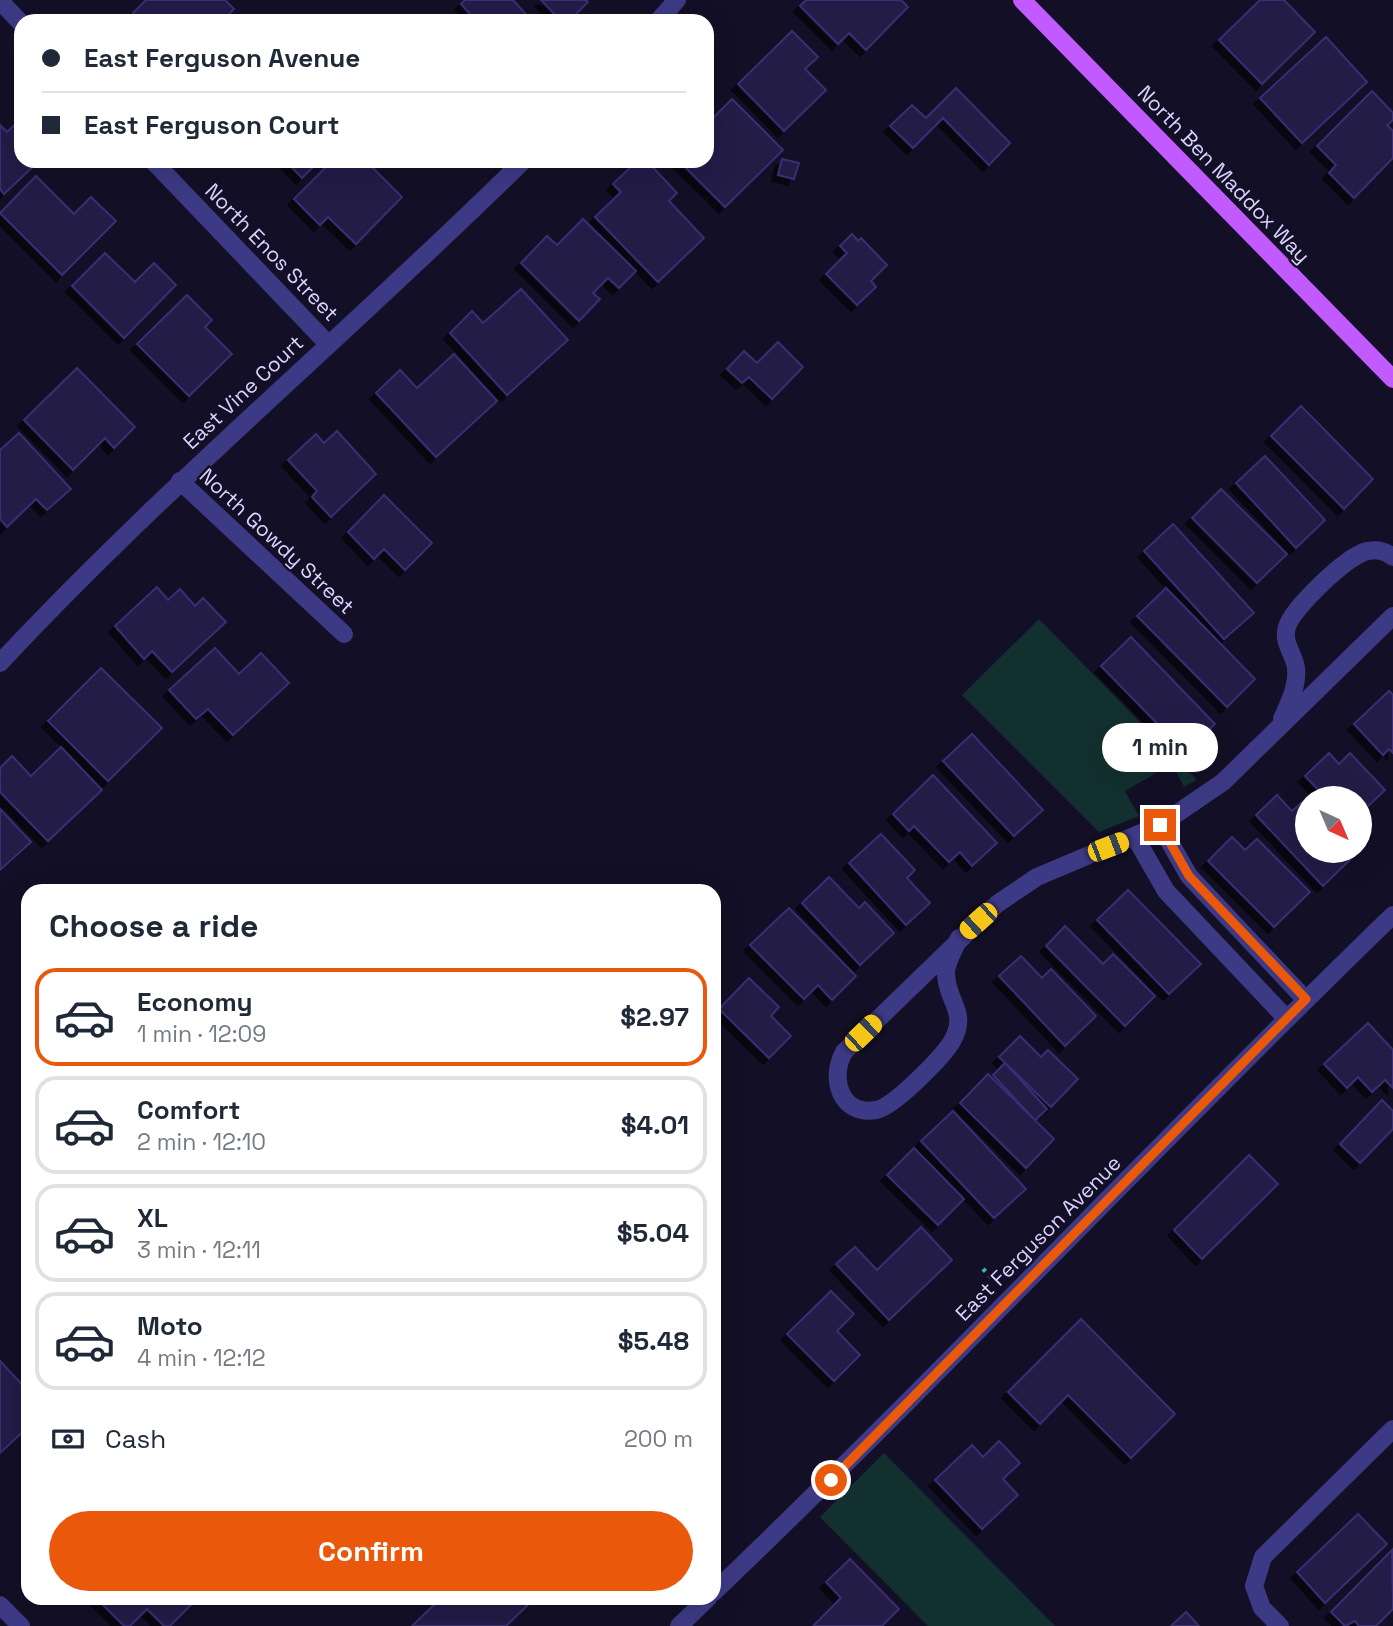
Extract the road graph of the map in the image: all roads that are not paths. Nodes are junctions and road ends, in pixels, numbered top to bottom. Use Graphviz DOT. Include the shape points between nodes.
graph roads {
  1 [pos="677,0"];
  2 [pos="1022,0"];
  3 [pos="0,1"];
  4 [pos="664,14"];
  5 [pos="14,16"];
  6 [pos="160,168"];
  7 [pos="516,168"];
  8 [pos="328,344"];
  9 [pos="1393,379"];
  10 [pos="180,481"];
  11 [pos="1393,557"];
  12 [pos="1393,616"];
  13 [pos="344,634"];
  14 [pos="0,663"];
  15 [pos="1279,726"];
  16 [pos="1160,825"];
  17 [pos="1135,837"];
  18 [pos="1393,915"];
  19 [pos="959,938"];
  20 [pos="1306,999"];
  21 [pos="1286,1018"];
  22 [pos="1393,1429"];
  23 [pos="721,1585"];
  24 [pos="0,1605"];
  25 [pos="701,1605"];
  26 [pos="21,1626"];
  27 [pos="679,1626"];
  28 [pos="1279,1626"];
  1 -- 4 [label="street"];
  2 -- 9 [label="main road, North Ben Maddox Way"];
  3 -- 5 [label="street"];
  6 -- 8 [label="street, North Enos Street"];
  7 -- 8 [label="street, East Vine Court" via="421,262"];
  8 -- 10 [label="street, East Vine Court"];
  10 -- 13 [label="street, North Gowdy Street"];
  10 -- 14 [label="street, East Vine Court"];
  11 -- 15 [label="street" via="1384,551 1367,551 1351,558 1293,613 1286,630 1287,647 1296,666 1295,687"];
  12 -- 15 [label="street"];
  15 -- 16 [label="street" via="1223,782"];
  16 -- 17 [label="street"];
  16 -- 20 [label="street" via="1189,876"];
  17 -- 19 [label="street" via="1037,877"];
  17 -- 21 [label="street" via="1166,891"];
  18 -- 20 [label="street, East Ferguson Avenue"];
  19 -- 19 [label="street" via="946,970 960,1026 950,1045 892,1103 876,1110 858,1108 844,1098 836,1083 836,1067 844,1052"];
  20 -- 21 [label="street, East Ferguson Avenue"];
  21 -- 23 [label="street, East Ferguson Avenue" via="831,1480"];
  22 -- 28 [label="street" via="1263,1557 1254,1586 1262,1608"];
  24 -- 26 [label="street"];
  25 -- 27 [label="street"];
}
